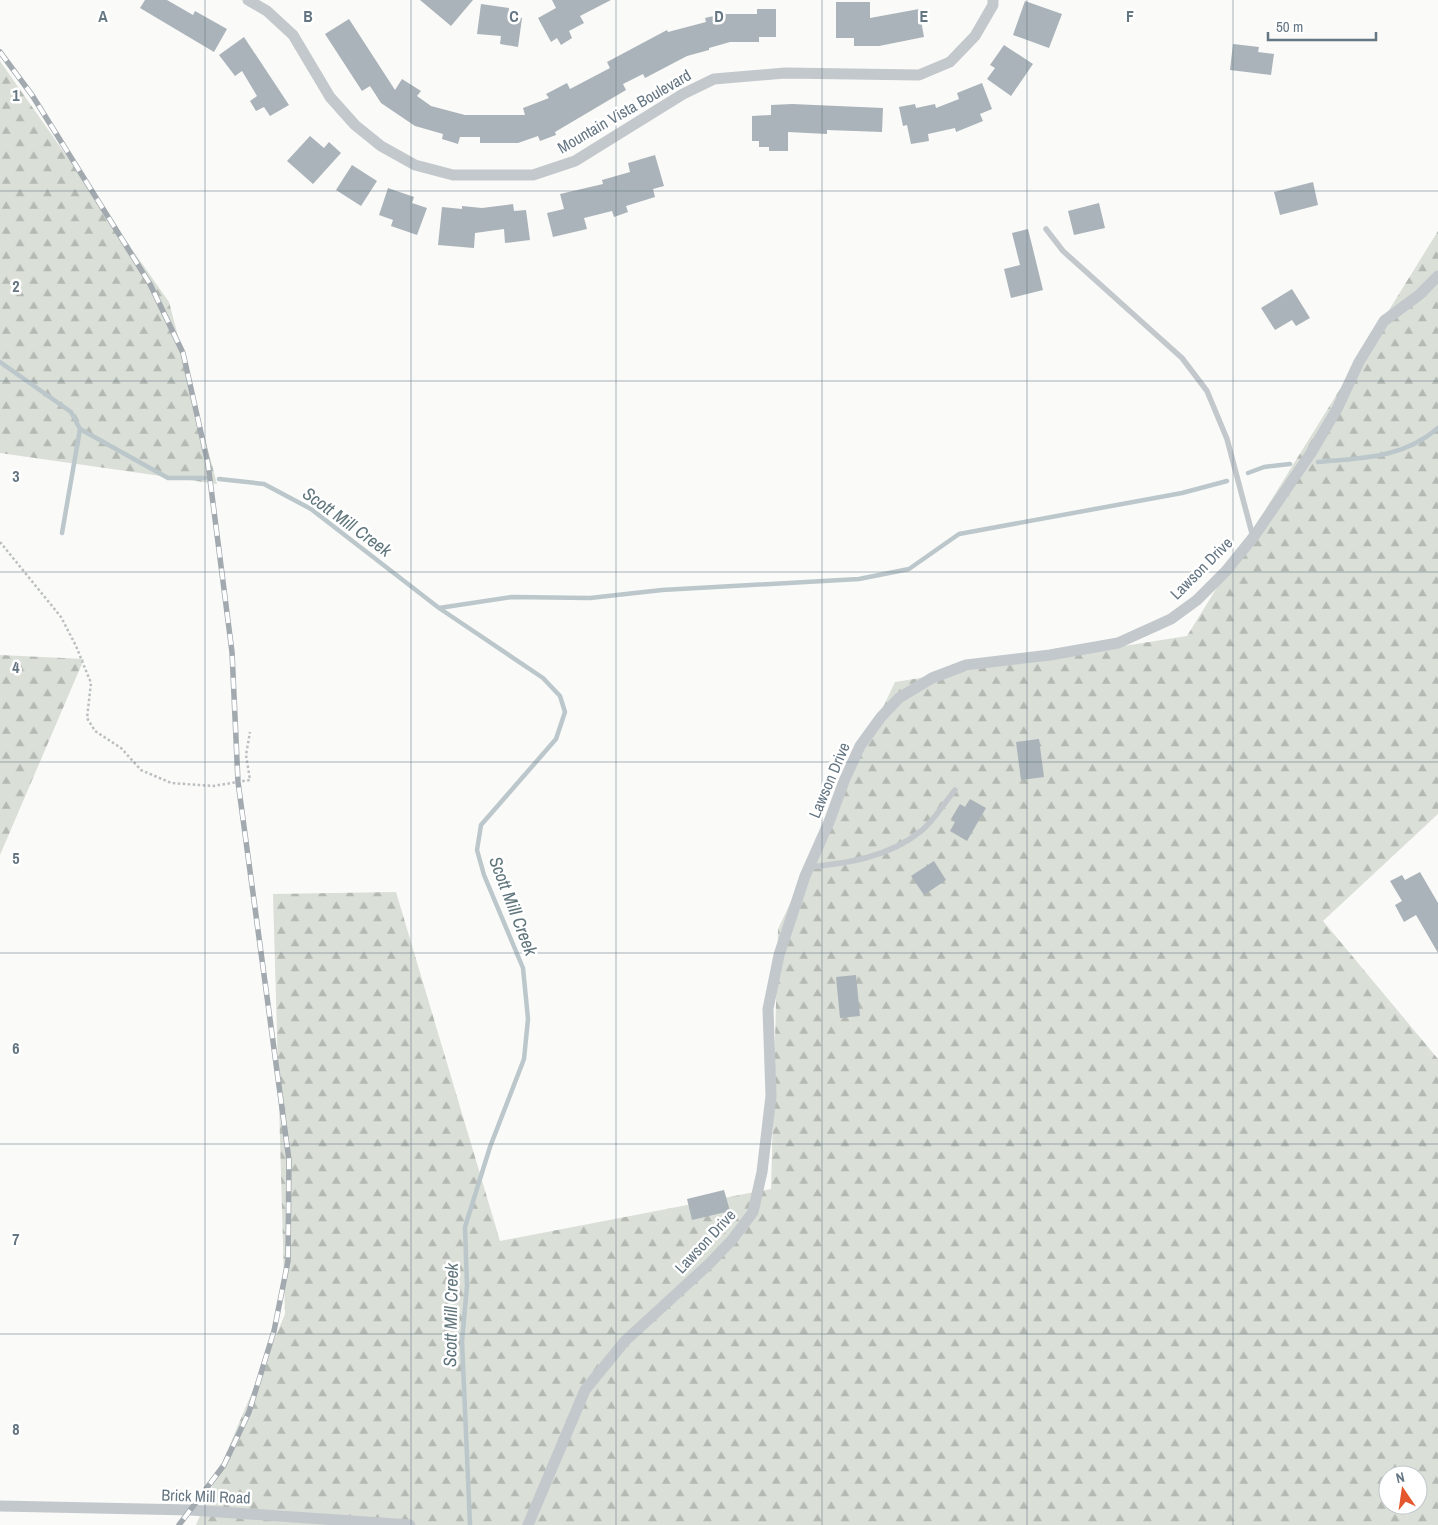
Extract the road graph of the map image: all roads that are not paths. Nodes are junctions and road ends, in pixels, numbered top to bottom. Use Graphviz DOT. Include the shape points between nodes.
graph roads {
  1 [pos="248,0"];
  2 [pos="993,0"];
  3 [pos="1046,229"];
  4 [pos="1438,276"];
  5 [pos="1253,538"];
  6 [pos="955,790"];
  7 [pos="809,867"];
  8 [pos="0,1506"];
  9 [pos="410,1525"];
  10 [pos="528,1525"];
  1 -- 2 [label="street, Mountain Vista Boulevard" via="267,11 293,35 330,97 355,125 381,146 415,165 453,175 533,175 575,161 683,94 714,79 785,73 919,75 950,62 975,36"];
  3 -- 5 [label="lane" via="1063,252 1182,358 1207,391 1227,439"];
  4 -- 5 [label="street, Lawson Drive" via="1384,321 1311,453"];
  5 -- 7 [label="street, Lawson Drive" via="1197,600 1171,619 1118,643 1050,656 966,665 932,678 899,698 860,746"];
  6 -- 7 [label="lane" via="921,831 890,850 855,862"];
  7 -- 10 [label="street, Lawson Drive" via="790,919 770,993 771,1096 762,1172 753,1212 732,1240 625,1341 585,1390"];
  8 -- 9 [label="street, Brick Mill Road" via="191,1510"];
}
